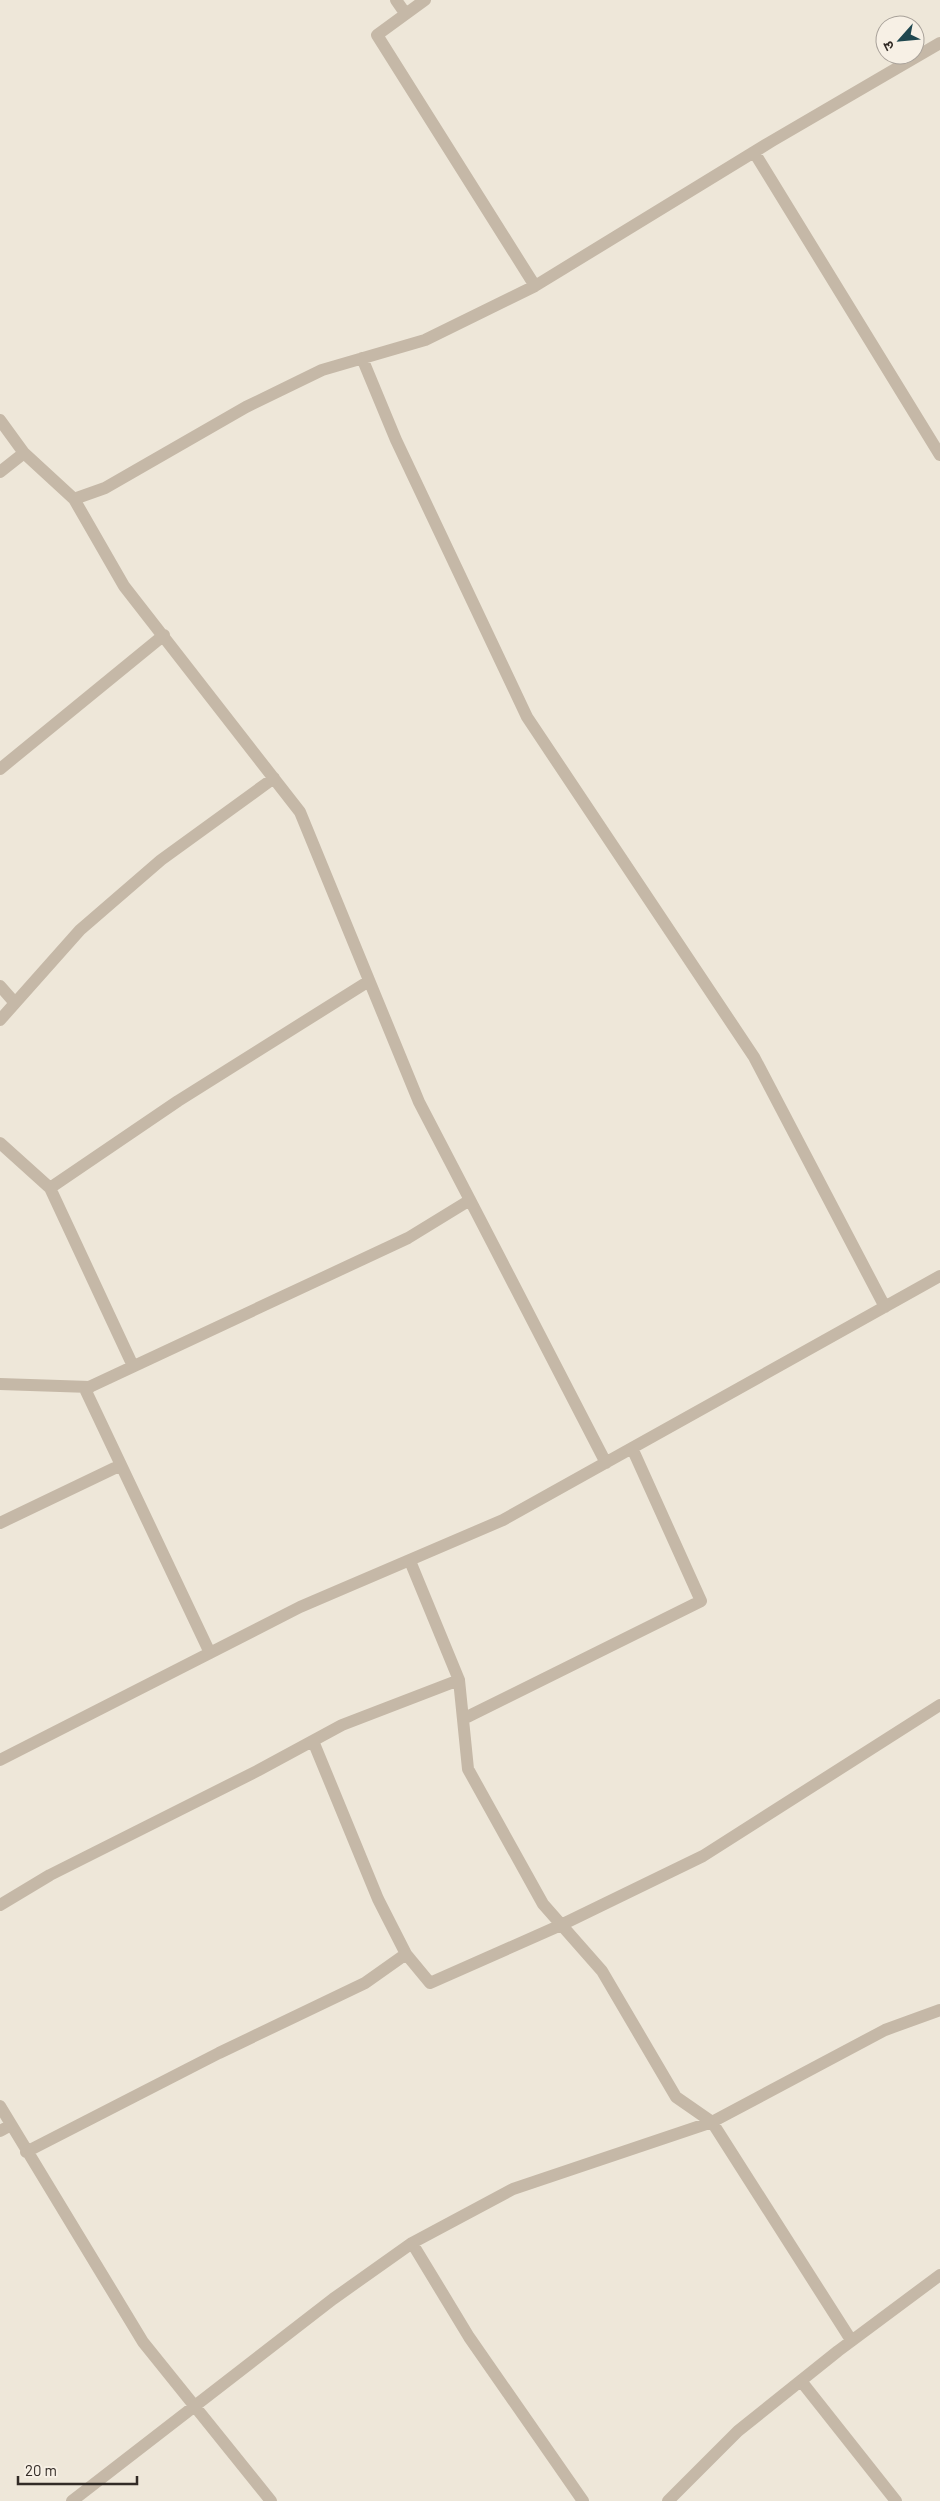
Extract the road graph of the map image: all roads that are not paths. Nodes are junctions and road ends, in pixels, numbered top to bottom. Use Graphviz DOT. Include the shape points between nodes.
graph roads {
  1 [pos="396,0"];
  2 [pos="425,0"];
  3 [pos="405,13"];
  4 [pos="940,43"];
  5 [pos="754,152"];
  6 [pos="534,286"];
  7 [pos="362,358"];
  8 [pos="0,420"];
  9 [pos="24,453"];
  10 [pos="940,455"];
  11 [pos="0,472"];
  12 [pos="74,499"];
  13 [pos="164,635"];
  14 [pos="0,769"];
  15 [pos="274,778"];
  16 [pos="369,981"];
  17 [pos="0,986"];
  18 [pos="15,1003"];
  19 [pos="0,1020"];
  20 [pos="0,1143"];
  21 [pos="50,1188"];
  22 [pos="470,1200"];
  23 [pos="940,1276"];
  24 [pos="885,1307"];
  25 [pos="134,1366"];
  26 [pos="0,1384"];
  27 [pos="90,1387"];
  28 [pos="632,1448"];
  29 [pos="606,1463"];
  30 [pos="121,1464"];
  31 [pos="0,1523"];
  32 [pos="410,1560"];
  33 [pos="210,1653"];
  34 [pos="459,1680"];
  35 [pos="940,1705"];
  36 [pos="463,1719"];
  37 [pos="313,1741"];
  38 [pos="0,1760"];
  39 [pos="0,1904"];
  40 [pos="561,1925"];
  41 [pos="406,1954"];
  42 [pos="940,2010"];
  43 [pos="0,2106"];
  44 [pos="712,2122"];
  45 [pos="5,2128"];
  46 [pos="26,2152"];
  47 [pos="412,2243"];
  48 [pos="940,2275"];
  49 [pos="851,2340"];
  50 [pos="801,2381"];
  51 [pos="194,2406"];
  52 [pos="72,2501"];
  53 [pos="271,2501"];
  54 [pos="583,2501"];
  55 [pos="668,2501"];
  56 [pos="896,2501"];
  1 -- 3 [label="street"];
  2 -- 3 [label="street"];
  3 -- 6 [label="street" via="377,35"];
  4 -- 5 [label="street"];
  5 -- 6 [label="street"];
  5 -- 10 [label="street"];
  6 -- 7 [label="street" via="425,340"];
  7 -- 12 [label="street" via="322,370 246,407 105,488"];
  7 -- 24 [label="street" via="396,440 527,717 754,1057"];
  8 -- 9 [label="street"];
  9 -- 11 [label="street"];
  9 -- 12 [label="street"];
  12 -- 13 [label="street" via="124,586"];
  13 -- 14 [label="street"];
  13 -- 15 [label="street"];
  15 -- 16 [label="street" via="300,812"];
  15 -- 18 [label="street" via="161,860 80,930"];
  16 -- 21 [label="street" via="178,1101"];
  16 -- 22 [label="street" via="419,1102"];
  17 -- 18 [label="street"];
  18 -- 19 [label="street"];
  20 -- 21 [label="street"];
  21 -- 25 [label="street"];
  22 -- 25 [label="street" via="408,1238"];
  22 -- 29 [label="street"];
  23 -- 24 [label="street"];
  24 -- 28 [label="street"];
  25 -- 27 [label="street"];
  26 -- 27 [label="street"];
  27 -- 30 [label="street" via="85,1389"];
  28 -- 29 [label="street"];
  28 -- 36 [label="street" via="700,1601"];
  29 -- 32 [label="street" via="504,1520"];
  30 -- 31 [label="street"];
  30 -- 33 [label="street"];
  32 -- 33 [label="street" via="300,1607"];
  32 -- 34 [label="street"];
  33 -- 38 [label="street"];
  34 -- 36 [label="street"];
  34 -- 37 [label="street" via="342,1725"];
  35 -- 40 [label="street" via="703,1856"];
  36 -- 40 [label="street" via="468,1769 543,1904"];
  37 -- 39 [label="street" via="50,1875"];
  37 -- 41 [label="street" via="378,1899"];
  40 -- 41 [label="street" via="430,1983"];
  40 -- 44 [label="street" via="602,1971 676,2097"];
  41 -- 46 [label="street" via="365,1983"];
  42 -- 44 [label="street" via="885,2030"];
  43 -- 45 [label="street"];
  44 -- 47 [label="street" via="513,2189"];
  44 -- 49 [label="street"];
  45 -- 46 [label="street"];
  46 -- 51 [label="street" via="143,2342"];
  47 -- 51 [label="street"];
  47 -- 54 [label="street" via="469,2337"];
  48 -- 49 [label="street"];
  49 -- 50 [label="street"];
  50 -- 55 [label="street" via="738,2431"];
  50 -- 56 [label="street"];
  51 -- 52 [label="street"];
  51 -- 53 [label="street"];
}
